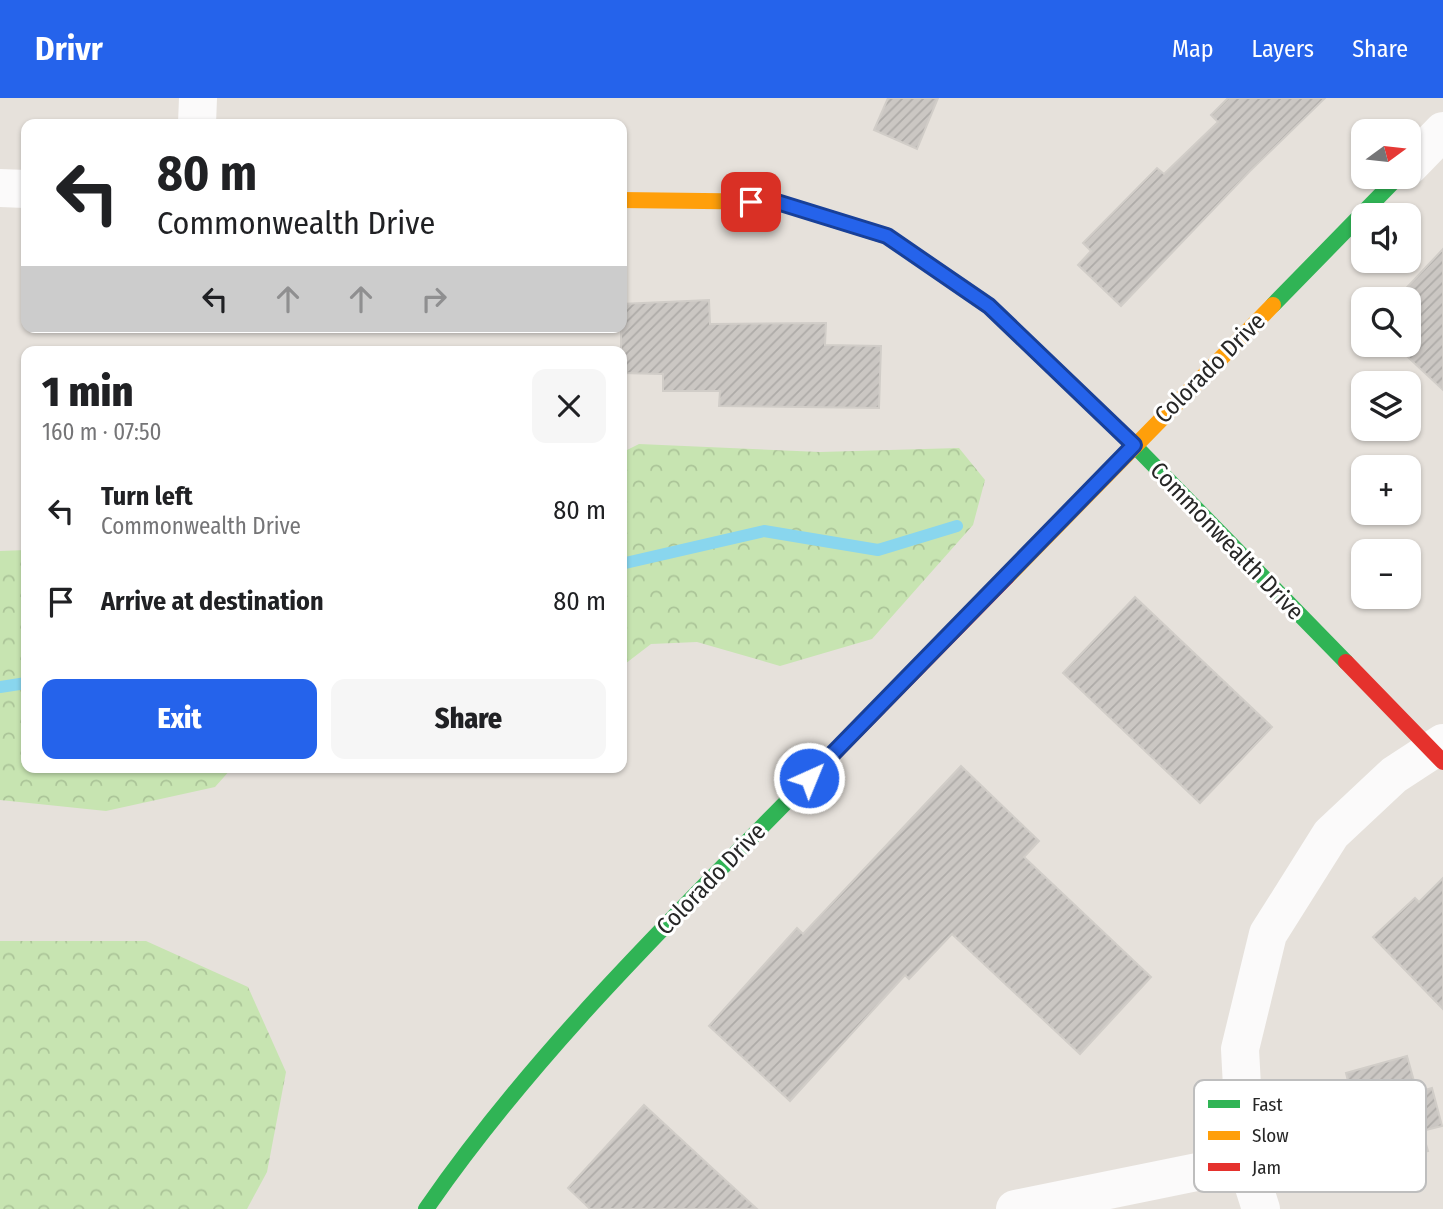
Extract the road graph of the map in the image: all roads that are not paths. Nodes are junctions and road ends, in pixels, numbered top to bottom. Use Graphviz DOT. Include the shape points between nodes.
graph roads {
  1 [pos="198,98"];
  2 [pos="197,119"];
  3 [pos="1443,131"];
  4 [pos="1421,154"];
  5 [pos="0,188"];
  6 [pos="21,189"];
  7 [pos="1386,189"];
  8 [pos="627,200"];
  9 [pos="1134,445"];
  10 [pos="1439,752"];
  11 [pos="1242,1080"];
  12 [pos="1194,1173"];
  13 [pos="1256,1192"];
  14 [pos="426,1209"];
  15 [pos="1015,1209"];
  16 [pos="1261,1209"];
  1 -- 2 [label="street"];
  3 -- 4 [label="street"];
  5 -- 6 [label="street"];
  7 -- 9 [label="street, Colorado Drive"];
  8 -- 9 [label="street, Commonwealth Drive" via="777,202 887,236 989,306"];
  9 -- 10 [label="street, Commonwealth Drive"];
  9 -- 14 [label="street, Colorado Drive" via="607,987 525,1076"];
  10 -- 11 [label="street" via="1394,775 1331,834 1268,934 1240,1049"];
  12 -- 15 [label="street"];
  13 -- 16 [label="street"];
}
